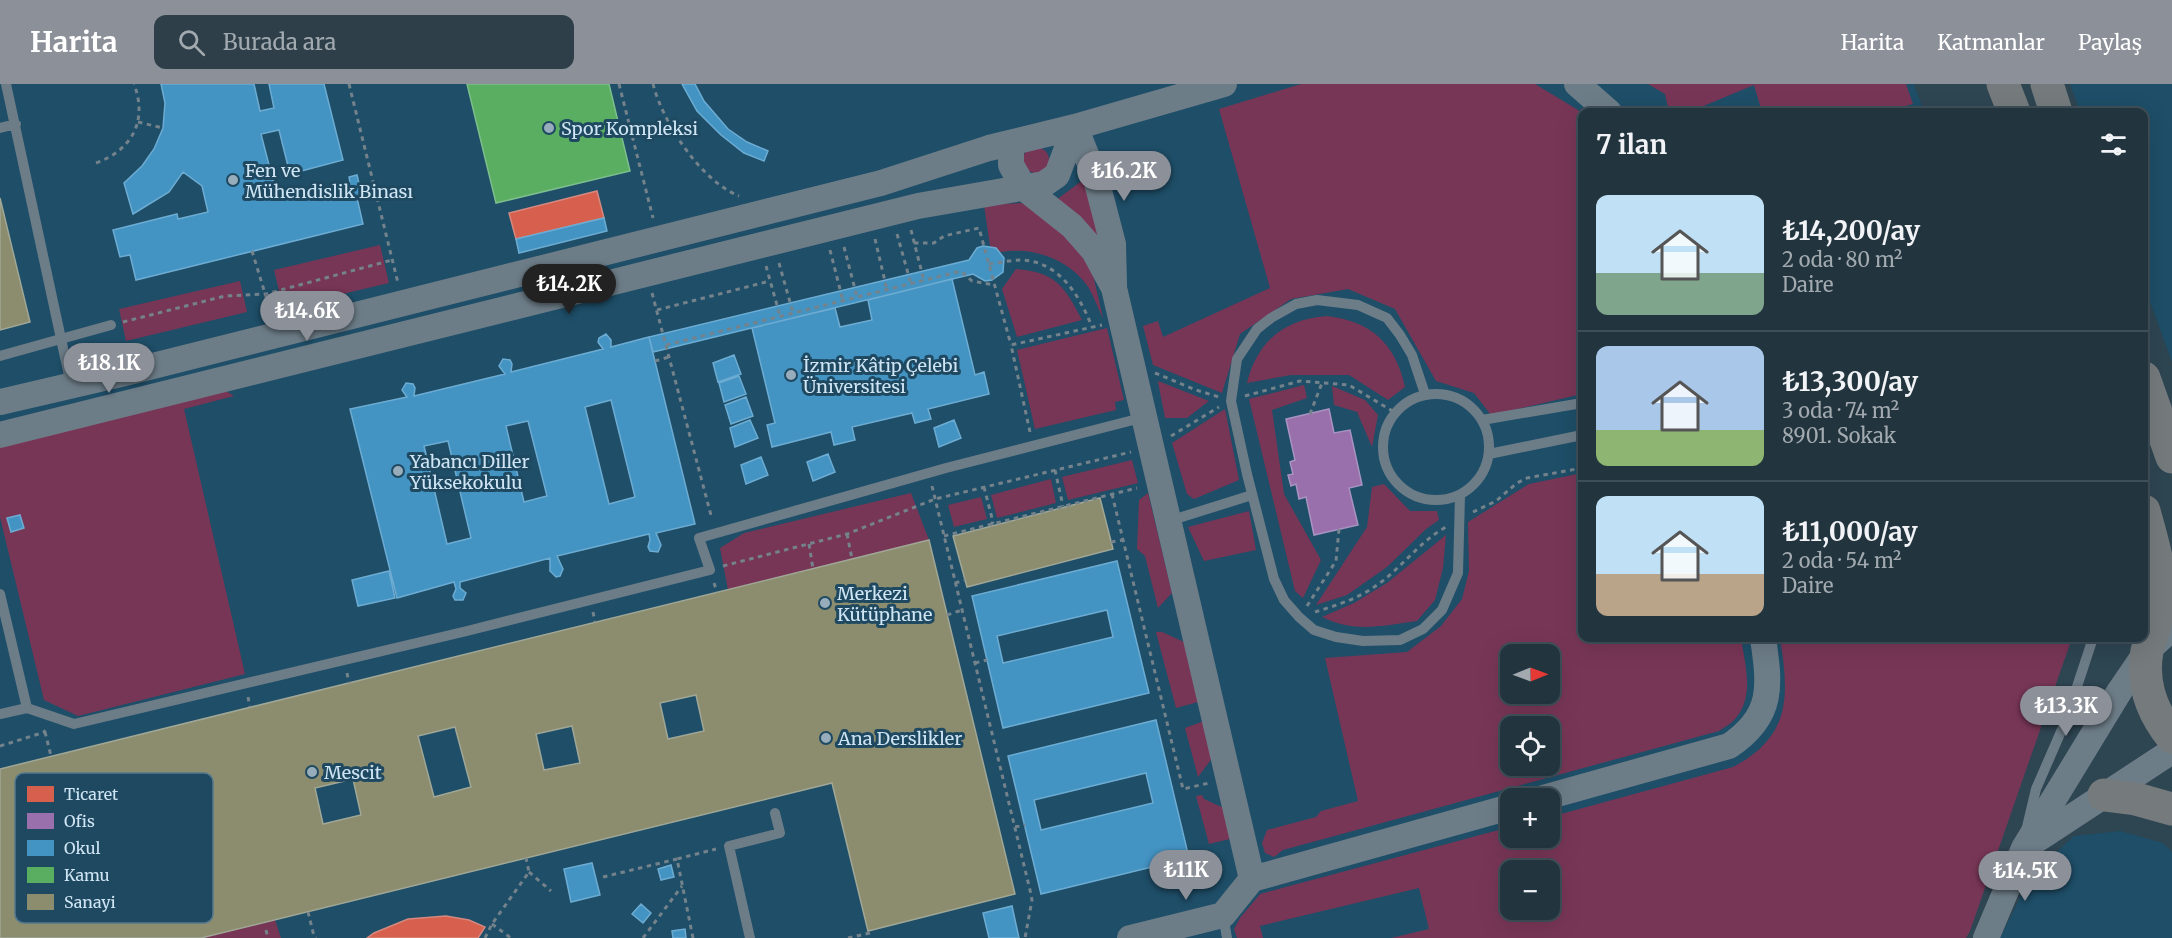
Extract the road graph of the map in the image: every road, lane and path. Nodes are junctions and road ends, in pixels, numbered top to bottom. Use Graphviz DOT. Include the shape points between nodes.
graph roads {
  1 [pos="6,84"];
  2 [pos="134,84"];
  3 [pos="349,84"];
  4 [pos="619,84"];
  5 [pos="653,84"];
  6 [pos="1224,84"];
  7 [pos="1577,84"];
  8 [pos="2003,84"];
  9 [pos="2047,84"];
  10 [pos="1605,108"];
  11 [pos="2012,108"];
  12 [pos="2055,108"];
  13 [pos="138,122"];
  14 [pos="16,124"];
  15 [pos="1075,127"];
  16 [pos="0,128"];
  17 [pos="164,128"];
  18 [pos="1011,142"];
  19 [pos="96,163"];
  20 [pos="1024,188"];
  21 [pos="774,210"];
  22 [pos="889,213"];
  23 [pos="832,227"];
  24 [pos="658,238"];
  25 [pos="767,243"];
  26 [pos="914,243"];
  27 [pos="252,251"];
  28 [pos="392,260"];
  29 [pos="989,264"];
  30 [pos="647,273"];
  31 [pos="770,280"];
  32 [pos="924,280"];
  33 [pos="911,284"];
  34 [pos="994,285"];
  35 [pos="1114,288"];
  36 [pos="887,290"];
  37 [pos="266,294"];
  38 [pos="857,297"];
  39 [pos="843,301"];
  40 [pos="403,303"];
  41 [pos="657,310"];
  42 [pos="793,313"];
  43 [pos="780,316"];
  44 [pos="1122,320"];
  45 [pos="325,323"];
  46 [pos="111,325"];
  47 [pos="1092,327"];
  48 [pos="278,335"];
  49 [pos="61,341"];
  50 [pos="666,345"];
  51 [pos="1011,345"];
  52 [pos="332,352"];
  53 [pos="0,356"];
  54 [pos="669,357"];
  55 [pos="655,361"];
  56 [pos="1131,362"];
  57 [pos="125,373"];
  58 [pos="1322,383"];
  59 [pos="71,386"];
  60 [pos="2148,389"];
  61 [pos="1425,394"];
  62 [pos="1231,400"];
  63 [pos="0,402"];
  64 [pos="134,402"];
  65 [pos="1578,404"];
  66 [pos="1394,412"];
  67 [pos="1310,414"];
  68 [pos="1145,417"];
  69 [pos="1482,420"];
  70 [pos="0,435"];
  71 [pos="1578,436"];
  72 [pos="1033,446"];
  73 [pos="1152,447"];
  74 [pos="1489,454"];
  75 [pos="2172,457"];
  76 [pos="1578,469"];
  77 [pos="1055,470"];
  78 [pos="929,473"];
  79 [pos="1160,483"];
  80 [pos="984,487"];
  81 [pos="1112,494"];
  82 [pos="1252,495"];
  83 [pos="1461,495"];
  84 [pos="935,499"];
  85 [pos="1063,506"];
  86 [pos="1460,518"];
  87 [pos="1169,521"];
  88 [pos="992,524"];
  89 [pos="2148,525"];
  90 [pos="1339,529"];
  91 [pos="716,532"];
  92 [pos="847,534"];
  93 [pos="944,536"];
  94 [pos="1123,540"];
  95 [pos="1111,542"];
  96 [pos="809,544"];
  97 [pos="852,559"];
  98 [pos="813,569"];
  99 [pos="710,570"];
  100 [pos="965,580"];
  101 [pos="956,583"];
  102 [pos="0,594"];
  103 [pos="962,610"];
  104 [pos="947,615"];
  105 [pos="1299,617"];
  106 [pos="2172,628"];
  107 [pos="1764,642"];
  108 [pos="2092,642"];
  109 [pos="2147,651"];
  110 [pos="987,660"];
  111 [pos="975,663"];
  112 [pos="27,708"];
  113 [pos="0,714"];
  114 [pos="45,732"];
  115 [pos="2172,737"];
  116 [pos="47,741"];
  117 [pos="0,746"];
  118 [pos="2172,752"];
  119 [pos="51,756"];
  120 [pos="1210,783"];
  121 [pos="1560,793"];
  122 [pos="2104,795"];
  123 [pos="2172,809"];
  124 [pos="1500,810"];
  125 [pos="775,813"];
  126 [pos="1025,825"];
  127 [pos="1015,827"];
  128 [pos="729,846"];
  129 [pos="2024,848"];
  130 [pos="526,858"];
  131 [pos="677,859"];
  132 [pos="529,872"];
  133 [pos="603,877"];
  134 [pos="1252,879"];
  135 [pos="682,886"];
  136 [pos="551,891"];
  137 [pos="308,912"];
  138 [pos="492,924"];
  139 [pos="1225,926"];
  140 [pos="266,930"];
  141 [pos="870,933"];
  142 [pos="268,938"];
  143 [pos="316,938"];
  144 [pos="485,938"];
  145 [pos="511,938"];
  146 [pos="643,938"];
  147 [pos="693,938"];
  148 [pos="750,938"];
  149 [pos="848,938"];
  150 [pos="1025,938"];
  151 [pos="1130,938"];
  152 [pos="1986,938"];
  1 -- 14 [label="lane"];
  2 -- 13 [label="path" via="140,109"];
  3 -- 28 [label="path"];
  4 -- 24 [label="path"];
  5 -- 21 [label="path" via="676,137 700,167 732,193"];
  6 -- 15 [label="street"];
  7 -- 10 [label="street"];
  8 -- 11 [label="main road"];
  9 -- 12 [label="main road"];
  13 -- 17 [label="path"];
  13 -- 19 [label="path" via="118,152"];
  14 -- 16 [label="lane"];
  14 -- 49 [label="lane"];
  15 -- 18 [label="street"];
  15 -- 20 [label="street" via="1057,175 1044,184"];
  15 -- 35 [label="street" via="1096,180 1113,244"];
  18 -- 20 [label="street" via="1011,165"];
  18 -- 21 [label="street" via="881,183"];
  20 -- 22 [label="street"];
  20 -- 35 [label="street" via="1072,226 1094,251"];
  21 -- 24 [label="street"];
  22 -- 23 [label="street"];
  22 -- 26 [label="path"];
  22 -- 33 [label="path"];
  22 -- 36 [label="path"];
  23 -- 25 [label="street"];
  23 -- 38 [label="path"];
  23 -- 39 [label="path"];
  24 -- 40 [label="street"];
  25 -- 30 [label="street"];
  25 -- 31 [label="path"];
  25 -- 42 [label="path"];
  26 -- 29 [label="path" via="934,243 944,236 979,228"];
  26 -- 32 [label="path"];
  27 -- 37 [label="path"];
  28 -- 37 [label="path"];
  28 -- 40 [label="path"];
  29 -- 34 [label="path"];
  29 -- 47 [label="path" via="1021,260 1054,272 1070,285"];
  30 -- 41 [label="path"];
  30 -- 52 [label="street"];
  31 -- 41 [label="path"];
  31 -- 43 [label="path"];
  32 -- 33 [label="path"];
  32 -- 34 [label="path" via="960,272 972,281"];
  33 -- 36 [label="path"];
  34 -- 51 [label="path"];
  35 -- 44 [label="street"];
  36 -- 38 [label="path"];
  37 -- 46 [label="path" via="225,296"];
  37 -- 48 [label="path"];
  38 -- 39 [label="path"];
  39 -- 42 [label="path"];
  40 -- 45 [label="street"];
  41 -- 50 [label="path"];
  42 -- 43 [label="path"];
  43 -- 50 [label="path"];
  44 -- 47 [label="path"];
  44 -- 56 [label="street"];
  45 -- 48 [label="street"];
  45 -- 52 [label="street"];
  46 -- 49 [label="lane"];
  47 -- 51 [label="path"];
  48 -- 57 [label="street"];
  49 -- 53 [label="lane"];
  49 -- 59 [label="lane"];
  50 -- 54 [label="path"];
  51 -- 72 [label="path"];
  52 -- 64 [label="street"];
  54 -- 55 [label="path"];
  54 -- 91 [label="path"];
  56 -- 62 [label="path" via="1196,390"];
  56 -- 68 [label="street"];
  57 -- 59 [label="street"];
  57 -- 64 [label="street"];
  58 -- 62 [label="path" via="1300,381"];
  58 -- 66 [label="path" via="1348,385"];
  58 -- 67 [label="path"];
  59 -- 63 [label="street"];
  60 -- 75 [label="main road"];
  61 -- 62 [label="lane" via="1412,355 1387,318 1358,305 1317,300 1296,304 1257,329 1237,359"];
  61 -- 66 [label="lane" via="1408,400"];
  61 -- 69 [label="lane" via="1442,393 1458,398"];
  62 -- 73 [label="path"];
  62 -- 82 [label="lane"];
  64 -- 70 [label="street"];
  65 -- 69 [label="lane"];
  66 -- 83 [label="lane" via="1385,428 1382,446 1394,481 1425,500"];
  68 -- 72 [label="lane"];
  68 -- 73 [label="street"];
  69 -- 74 [label="lane"];
  71 -- 74 [label="lane"];
  72 -- 78 [label="lane"];
  73 -- 77 [label="path"];
  73 -- 79 [label="street"];
  74 -- 83 [label="lane" via="1484,471"];
  76 -- 86 [label="path" via="1527,478 1496,501"];
  77 -- 80 [label="path"];
  77 -- 85 [label="path"];
  78 -- 84 [label="path"];
  78 -- 91 [label="lane"];
  79 -- 81 [label="path"];
  79 -- 87 [label="street"];
  80 -- 84 [label="path"];
  80 -- 88 [label="path"];
  81 -- 85 [label="path"];
  81 -- 94 [label="path"];
  82 -- 87 [label="lane"];
  82 -- 105 [label="lane" via="1274,579 1284,600"];
  83 -- 86 [label="lane"];
  84 -- 92 [label="path"];
  84 -- 93 [label="path"];
  85 -- 88 [label="path"];
  86 -- 105 [label="path" via="1428,537 1372,589"];
  86 -- 105 [label="lane" via="1458,573 1442,610 1423,629 1400,639 1363,641 1314,630"];
  87 -- 134 [label="street"];
  88 -- 93 [label="path"];
  89 -- 109 [label="main road" via="2160,576 2160,603"];
  90 -- 105 [label="path" via="1336,561"];
  91 -- 99 [label="lane" via="699,538"];
  92 -- 96 [label="path"];
  92 -- 97 [label="path"];
  93 -- 101 [label="path"];
  94 -- 95 [label="path"];
  94 -- 120 [label="path" via="1184,789"];
  96 -- 98 [label="path"];
  96 -- 99 [label="path"];
  99 -- 112 [label="lane" via="74,723"];
  100 -- 101 [label="path"];
  101 -- 103 [label="path"];
  102 -- 112 [label="lane"];
  103 -- 104 [label="path"];
  103 -- 111 [label="path"];
  106 -- 109 [label="street"];
  107 -- 121 [label="street" via="1769,677 1767,698 1746,734 1729,746"];
  108 -- 129 [label="lane" via="2066,720 2036,789"];
  109 -- 115 [label="main road" via="2146,687 2160,721"];
  109 -- 129 [label="street"];
  110 -- 111 [label="path"];
  111 -- 127 [label="path"];
  112 -- 113 [label="lane"];
  114 -- 117 [label="path"];
  116 -- 119 [label="path"];
  118 -- 122 [label="street"];
  122 -- 123 [label="main road"];
  122 -- 129 [label="street"];
  124 -- 134 [label="street"];
  125 -- 128 [label="lane" via="780,833"];
  126 -- 127 [label="path"];
  127 -- 150 [label="path" via="1032,900"];
  128 -- 131 [label="path"];
  128 -- 148 [label="lane"];
  129 -- 152 [label="street"];
  130 -- 132 [label="path"];
  131 -- 133 [label="path"];
  131 -- 135 [label="path"];
  132 -- 136 [label="path"];
  132 -- 138 [label="path"];
  134 -- 139 [label="street"];
  135 -- 146 [label="path"];
  135 -- 147 [label="path"];
  137 -- 143 [label="path"];
  138 -- 144 [label="path"];
  138 -- 145 [label="path"];
  139 -- 151 [label="street"];
  140 -- 142 [label="path"];
  141 -- 149 [label="path"];
}
